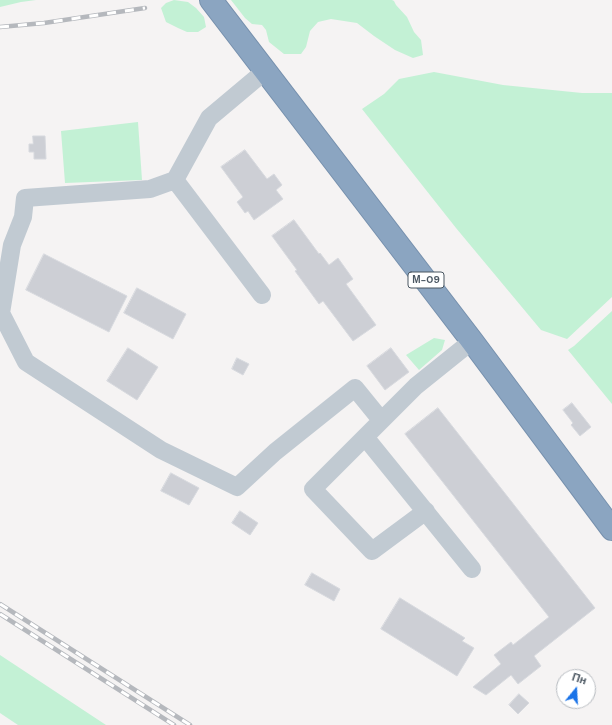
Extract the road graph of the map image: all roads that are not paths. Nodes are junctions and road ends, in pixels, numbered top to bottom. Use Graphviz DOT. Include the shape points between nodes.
graph roads {
  1 [pos="211,0"];
  2 [pos="265,71"];
  3 [pos="175,180"];
  4 [pos="262,295"];
  5 [pos="472,341"];
  6 [pos="8,344"];
  7 [pos="381,420"];
  8 [pos="365,437"];
  9 [pos="426,511"];
  10 [pos="612,529"];
  11 [pos="472,569"];
  1 -- 2 [label="highway, М-09"];
  2 -- 3 [label="lane" via="209,118"];
  2 -- 5 [label="highway, М-09"];
  3 -- 4 [label="lane"];
  3 -- 6 [label="lane" via="150,189 25,198 23,217 12,245 1,313"];
  5 -- 7 [label="lane" via="416,386"];
  5 -- 10 [label="highway, М-09"];
  6 -- 7 [label="lane" via="26,362 161,450 237,487 275,452 355,388"];
  7 -- 8 [label="lane"];
  8 -- 9 [label="lane"];
  8 -- 9 [label="lane" via="313,488 372,551"];
  9 -- 11 [label="lane"];
}
